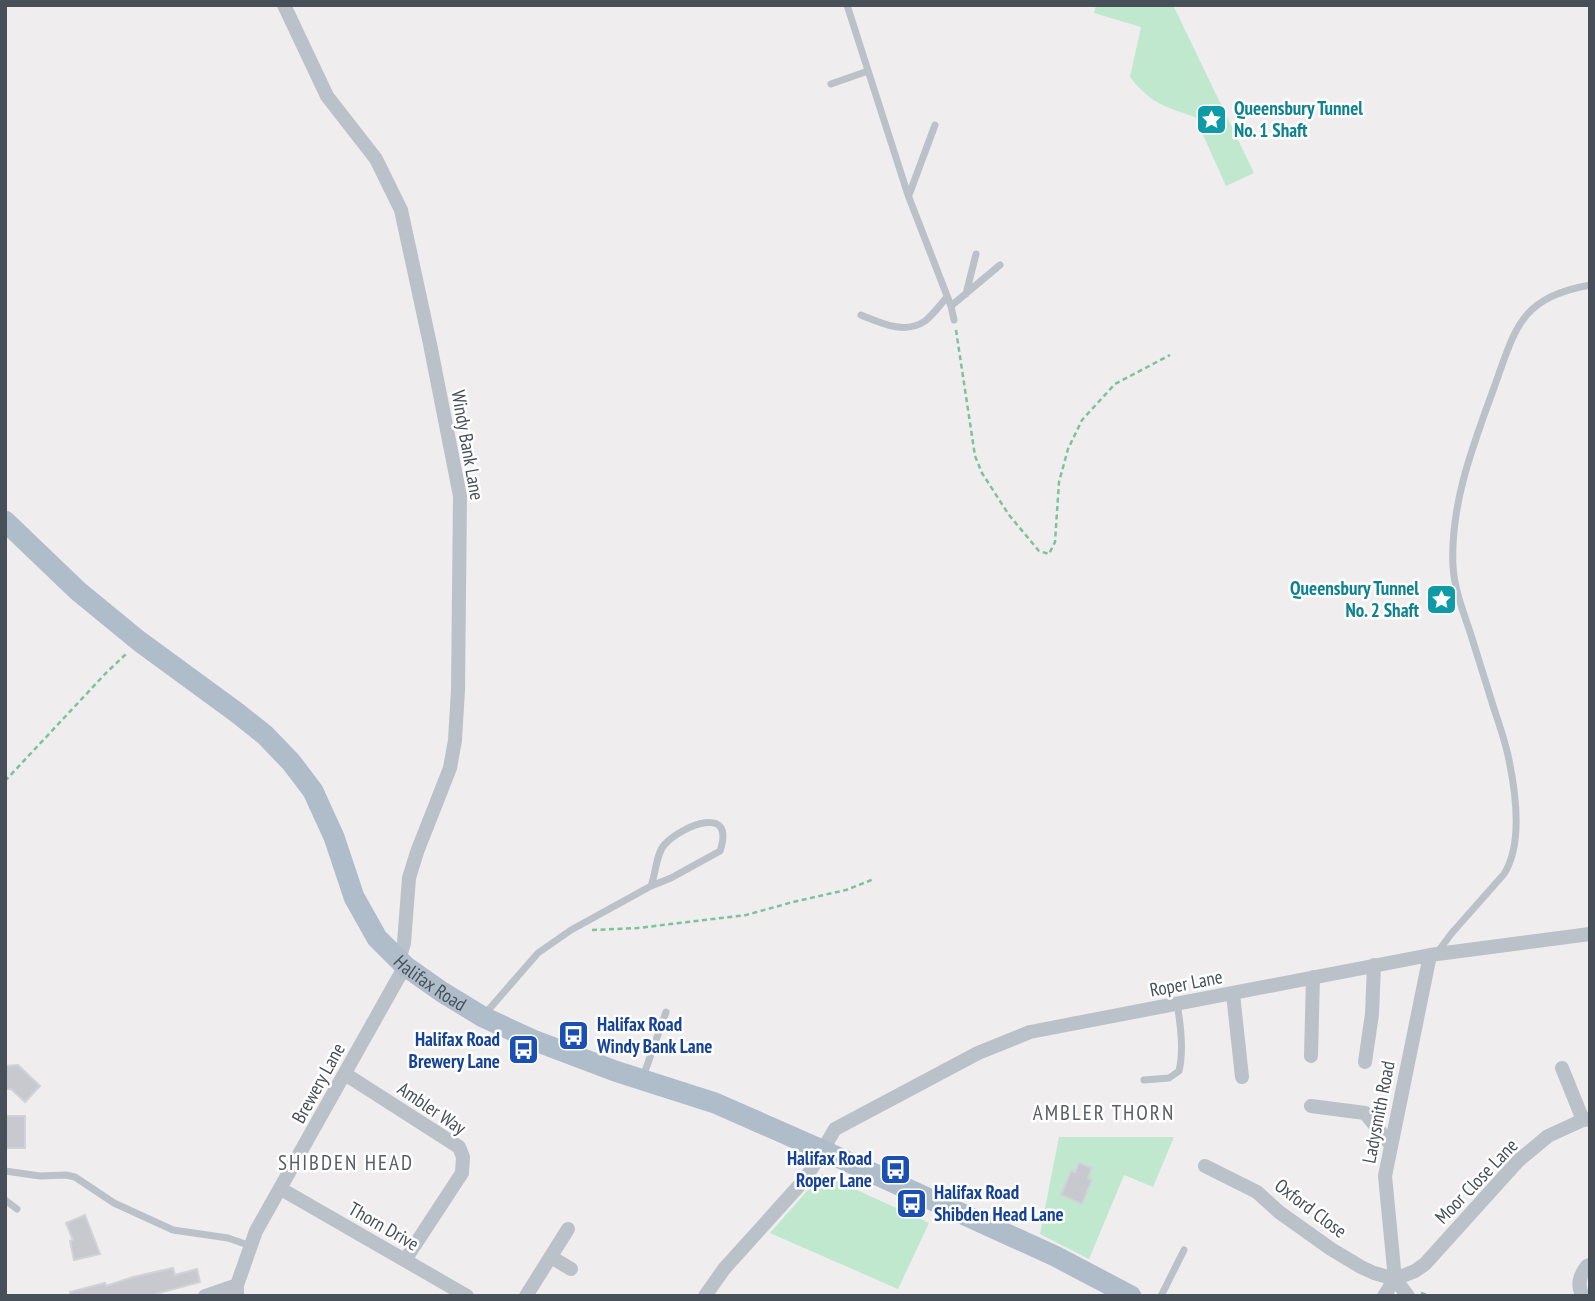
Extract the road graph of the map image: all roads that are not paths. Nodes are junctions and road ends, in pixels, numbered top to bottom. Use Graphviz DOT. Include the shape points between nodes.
graph roads {
  1 [pos="284,5"];
  2 [pos="847,5"];
  3 [pos="868,71"];
  4 [pos="831,84"];
  5 [pos="935,125"];
  6 [pos="908,195"];
  7 [pos="976,254"];
  8 [pos="1000,265"];
  9 [pos="1590,285"];
  10 [pos="966,294"];
  11 [pos="947,297"];
  12 [pos="951,306"];
  13 [pos="861,316"];
  14 [pos="954,320"];
  15 [pos="5,521"];
  16 [pos="651,886"];
  17 [pos="1590,934"];
  18 [pos="1434,954"];
  19 [pos="402,963"];
  20 [pos="1374,965"];
  21 [pos="1313,977"];
  22 [pos="1233,994"];
  23 [pos="1177,1004"];
  24 [pos="666,1012"];
  25 [pos="483,1017"];
  26 [pos="1311,1056"];
  27 [pos="1365,1062"];
  28 [pos="1562,1068"];
  29 [pos="345,1074"];
  30 [pos="1241,1077"];
  31 [pos="642,1080"];
  32 [pos="1144,1080"];
  33 [pos="1311,1106"];
  34 [pos="1586,1119"];
  35 [pos="1391,1145"];
  36 [pos="822,1150"];
  37 [pos="1205,1166"];
  38 [pos="5,1171"];
  39 [pos="281,1189"];
  40 [pos="5,1200"];
  41 [pos="17,1209"];
  42 [pos="568,1229"];
  43 [pos="251,1246"];
  44 [pos="1184,1250"];
  45 [pos="551,1257"];
  46 [pos="405,1260"];
  47 [pos="1590,1265"];
  48 [pos="571,1269"];
  49 [pos="1395,1279"];
  50 [pos="237,1290"];
  51 [pos="205,1296"];
  52 [pos="467,1296"];
  53 [pos="526,1296"];
  54 [pos="705,1296"];
  55 [pos="1131,1296"];
  56 [pos="1161,1296"];
  57 [pos="1384,1296"];
  58 [pos="1408,1296"];
  59 [pos="1583,1296"];
  1 -- 19 [label="street, Windy Bank Lane" via="327,96 376,159 401,210 460,496 456,740 409,878"];
  2 -- 3 [label="lane"];
  3 -- 4 [label="lane"];
  3 -- 6 [label="lane"];
  5 -- 6 [label="lane"];
  6 -- 11 [label="lane"];
  7 -- 10 [label="lane"];
  8 -- 10 [label="lane"];
  9 -- 18 [label="lane" via="1548,297 1522,319 1464,478 1452,567 1509,758 1516,807 1514,846 1504,874"];
  10 -- 12 [label="lane"];
  11 -- 12 [label="lane"];
  11 -- 13 [label="lane" via="925,321 914,326 900,328"];
  12 -- 14 [label="lane"];
  15 -- 19 [label="main road, Halifax Road" via="78,591 236,712 291,762 313,791 329,825 354,897 377,938"];
  16 -- 16 [label="lane" via="720,851 723,829 711,822 698,823 664,845"];
  16 -- 25 [label="lane" via="538,953"];
  17 -- 18 [label="street, Roper Lane"];
  18 -- 20 [label="street, Roper Lane"];
  18 -- 35 [label="street, Ladysmith Road"];
  19 -- 25 [label="main road, Halifax Road"];
  19 -- 29 [label="street, Brewery Lane"];
  20 -- 21 [label="street, Roper Lane"];
  20 -- 27 [label="street"];
  21 -- 22 [label="street, Roper Lane"];
  21 -- 26 [label="street"];
  22 -- 23 [label="street, Roper Lane"];
  22 -- 30 [label="street"];
  23 -- 32 [label="lane" via="1179,1071 1169,1078"];
  23 -- 36 [label="street, Roper Lane" via="1030,1032 978,1053 835,1129"];
  24 -- 31 [label="lane"];
  25 -- 31 [label="main road, Halifax Road"];
  28 -- 34 [label="street"];
  29 -- 39 [label="street, Brewery Lane"];
  29 -- 46 [label="street, Ambler Way" via="459,1147 463,1157 462,1173"];
  31 -- 36 [label="main road, Halifax Road" via="715,1103"];
  33 -- 35 [label="street" via="1365,1113"];
  34 -- 49 [label="street, Moor Close Lane" via="1548,1136 1518,1161 1425,1264"];
  35 -- 49 [label="street, Ladysmith Road" via="1385,1176"];
  36 -- 54 [label="street, Roper Lane" via="806,1178"];
  36 -- 55 [label="main road, Halifax Road" via="1055,1256"];
  37 -- 49 [label="street, Oxford Close" via="1257,1192 1361,1267"];
  38 -- 43 [label="lane" via="75,1177 114,1203 173,1230"];
  39 -- 43 [label="street, Brewery Lane"];
  39 -- 46 [label="street, Thorn Drive"];
  40 -- 41 [label="lane"];
  42 -- 45 [label="street"];
  43 -- 50 [label="street, Brewery Lane"];
  44 -- 56 [label="lane"];
  45 -- 48 [label="street"];
  45 -- 53 [label="street"];
  46 -- 52 [label="street, Thorn Drive"];
  47 -- 59 [label="street" via="1582,1273 1579,1287"];
  49 -- 57 [label="street"];
  49 -- 58 [label="street"];
  50 -- 51 [label="street"];
}
